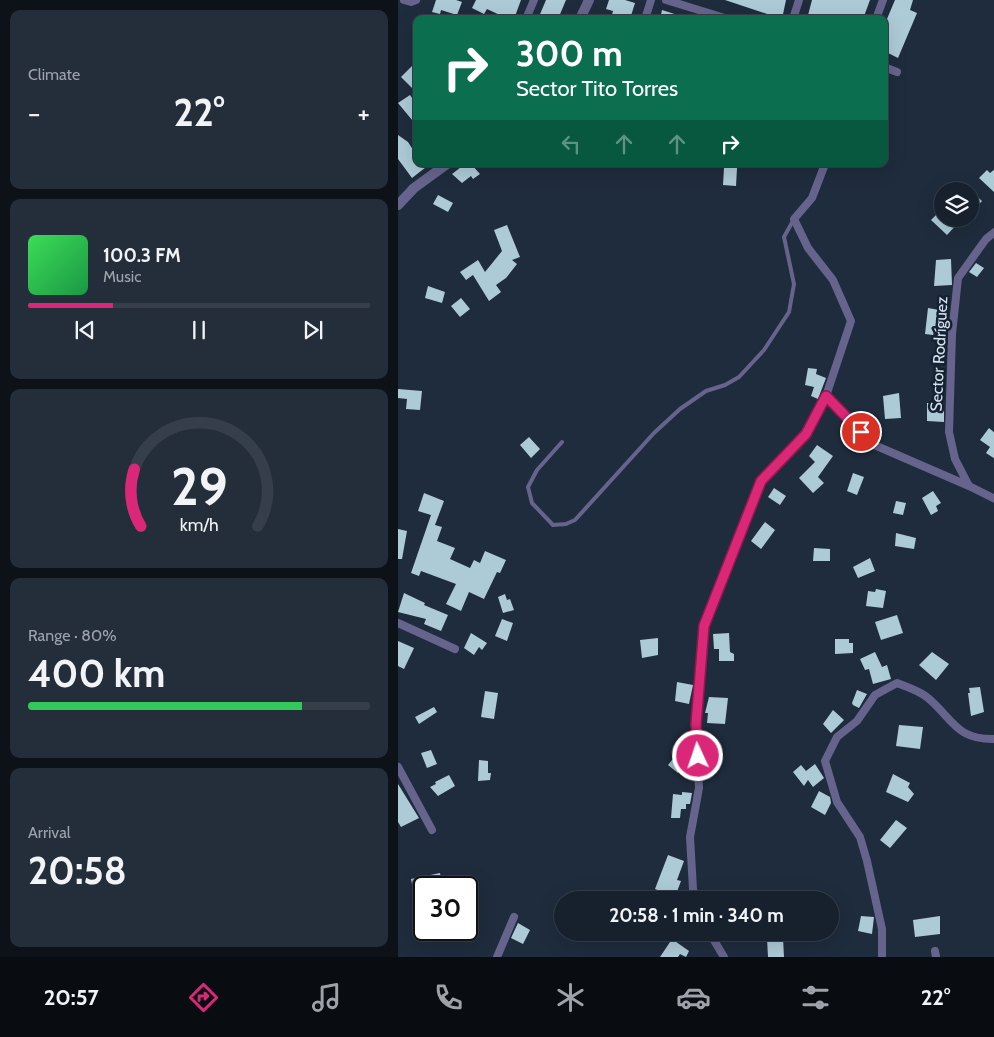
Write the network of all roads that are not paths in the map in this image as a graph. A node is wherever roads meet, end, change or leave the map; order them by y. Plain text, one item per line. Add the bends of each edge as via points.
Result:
1 (404, 0) edge
2 (416, 0) edge
3 (534, 0) edge
4 (589, 0) edge
5 (650, 0) edge
6 (666, 0) edge
7 (799, 0) edge
8 (883, 0) edge
9 (528, 15) edge
10 (582, 15) edge
11 (646, 15) edge
12 (715, 15) edge
13 (795, 15) edge
14 (877, 15) edge
15 (888, 68) edge
16 (898, 72) dead end
17 (443, 167) edge
18 (824, 167) edge
19 (398, 206) edge
20 (794, 219) junction
21 (994, 232) edge
22 (826, 396) junction
23 (562, 442) dead end
24 (969, 486) junction
25 (994, 499) edge
26 (398, 623) edge
27 (455, 649) dead end
28 (994, 739) edge
29 (398, 767) edge
30 (432, 830) dead end
31 (694, 891) edge
32 (514, 917) dead end
33 (714, 941) edge
34 (497, 957) edge
35 (724, 957) edge
36 (882, 957) edge

1 - 2 street
3 - 9 street
4 - 10 street
5 - 11 street
6 - 12 street
7 - 13 street
8 - 14 street
15 - 16 street
17 - 19 street via 414,188
18 - 20 street via 812,198
20 - 22 street via 808,248 833,280 851,321
20 - 23 lane via 784,237 794,284 789,312 764,350 739,377 706,391 680,409 575,520 553,524 532,503 528,487 537,470
21 - 24 street, Sector Rodríguez via 958,278 952,334 949,432 955,458
22 - 24 street via 872,444
22 - 31 street via 806,434 761,481 704,626 696,724 699,788 690,837
24 - 25 street
26 - 27 street
28 - 36 street via 979,739 955,727 927,697 897,683 875,695 857,721 837,737 825,761 837,802 860,837 867,861 882,929
29 - 30 street
32 - 34 street
33 - 35 street

